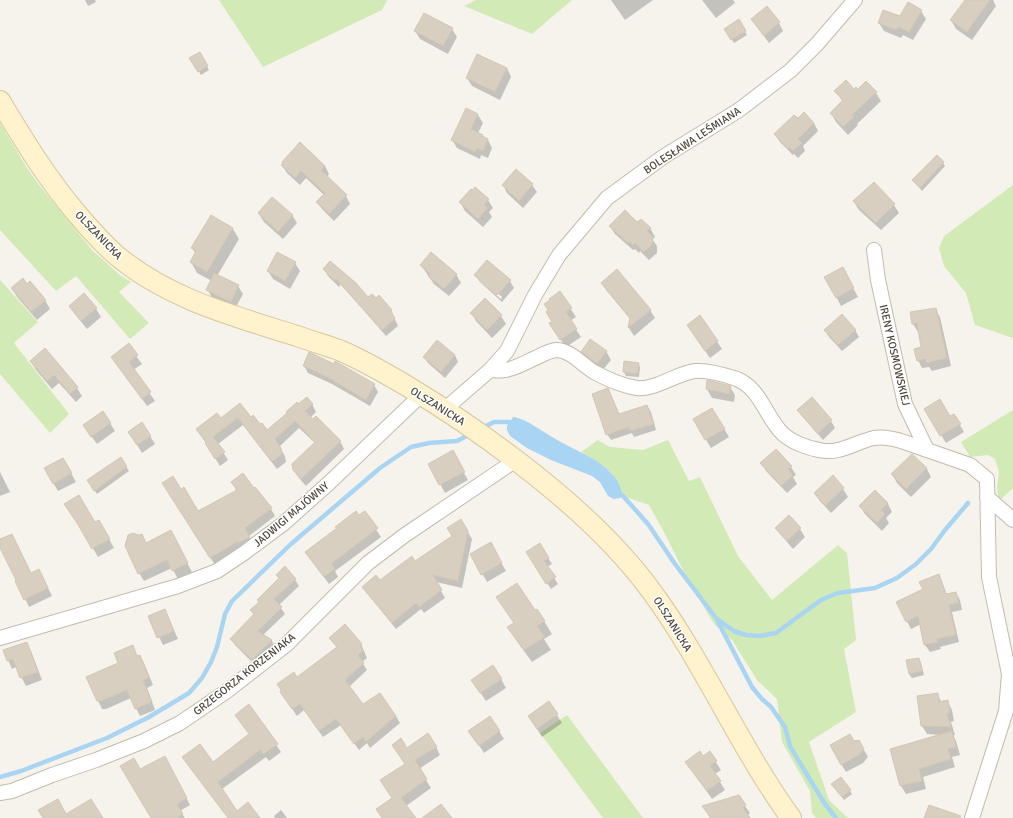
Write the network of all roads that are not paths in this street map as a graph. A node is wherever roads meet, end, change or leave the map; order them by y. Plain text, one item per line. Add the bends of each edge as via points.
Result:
1 (855, 0) edge
2 (0, 101) edge
3 (874, 250) dead end
4 (490, 370) junction
5 (421, 395) junction
6 (444, 409) junction
7 (927, 450) junction
8 (516, 460) junction
9 (987, 497) junction
10 (1013, 520) edge
11 (0, 638) edge
12 (0, 793) edge
13 (791, 818) edge
14 (972, 818) edge

1 - 4 street, BOLESŁAWA LEŚMIANA via 790,71 739,110 663,157 607,198 559,256 506,351
2 - 5 street, OLSZANICKA via 43,170 66,201 115,255 142,275 164,288 217,311 338,350 365,362
3 - 7 street, IRENY KOSMOWSKIEJ via 905,404
4 - 6 street, BOLESŁAWA LEŚMIANA
4 - 7 street via 506,370 533,360 543,353 557,350 570,355 593,372 637,388 650,387 695,372 712,372 738,380 752,390 783,434 800,444 830,452 875,438 883,438
5 - 6 street, OLSZANICKA
5 - 11 street, JADWIGI MAJÓWNY via 283,524 217,571 178,586
6 - 8 street, OLSZANICKA
7 - 9 street via 970,465 987,479
8 - 12 street, GRZEGORZA KORZENIAKA via 368,563 286,644 227,691 180,723 106,756 12,791
8 - 13 street, OLSZANICKA via 555,490 604,536 652,592
9 - 10 street
9 - 14 street via 989,578 1009,674 1006,711

